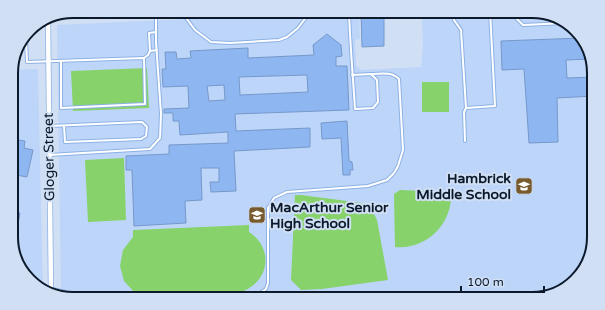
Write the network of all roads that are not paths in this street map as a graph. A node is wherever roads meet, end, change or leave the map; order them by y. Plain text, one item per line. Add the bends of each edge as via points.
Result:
1 (156, 18) edge
2 (186, 18) edge
3 (306, 18) edge
4 (350, 18) edge
5 (453, 18) edge
6 (490, 18) edge
7 (516, 18) edge
8 (48, 24) edge
9 (555, 24) edge
10 (156, 32) junction
11 (26, 44) edge
12 (157, 50) junction
13 (150, 51) junction
14 (144, 58) junction
15 (61, 61) junction
16 (48, 62) junction
17 (352, 74) junction
18 (370, 74) junction
19 (466, 108) junction
20 (49, 126) junction
21 (64, 126) junction
22 (465, 141) dead end
23 (50, 155) junction
24 (51, 287) edge
25 (262, 292) edge

1 - 10 lane
2 - 3 lane via 195,30 211,42 230,43 279,40 298,28
4 - 17 lane
5 - 19 lane via 461,30
6 - 19 lane via 495,106
7 - 9 lane via 523,25
8 - 16 street, Gloger Street
10 - 12 lane
10 - 13 lane via 149,33
11 - 16 lane via 27,62
12 - 13 lane
12 - 23 lane via 160,138 150,149
13 - 14 lane
14 - 15 lane
14 - 15 lane via 145,104 61,108
15 - 16 lane
16 - 20 street, Gloger Street
17 - 18 lane
17 - 18 lane via 355,109 373,108 378,102 377,80
18 - 25 lane via 389,73 399,79 403,150 396,169 387,180 368,186 287,192 274,198 268,208 268,283
19 - 22 lane
20 - 21 lane
20 - 23 street, Gloger Street
21 - 21 lane via 142,122 147,127 146,136 141,139 65,142
23 - 24 street, Gloger Street

